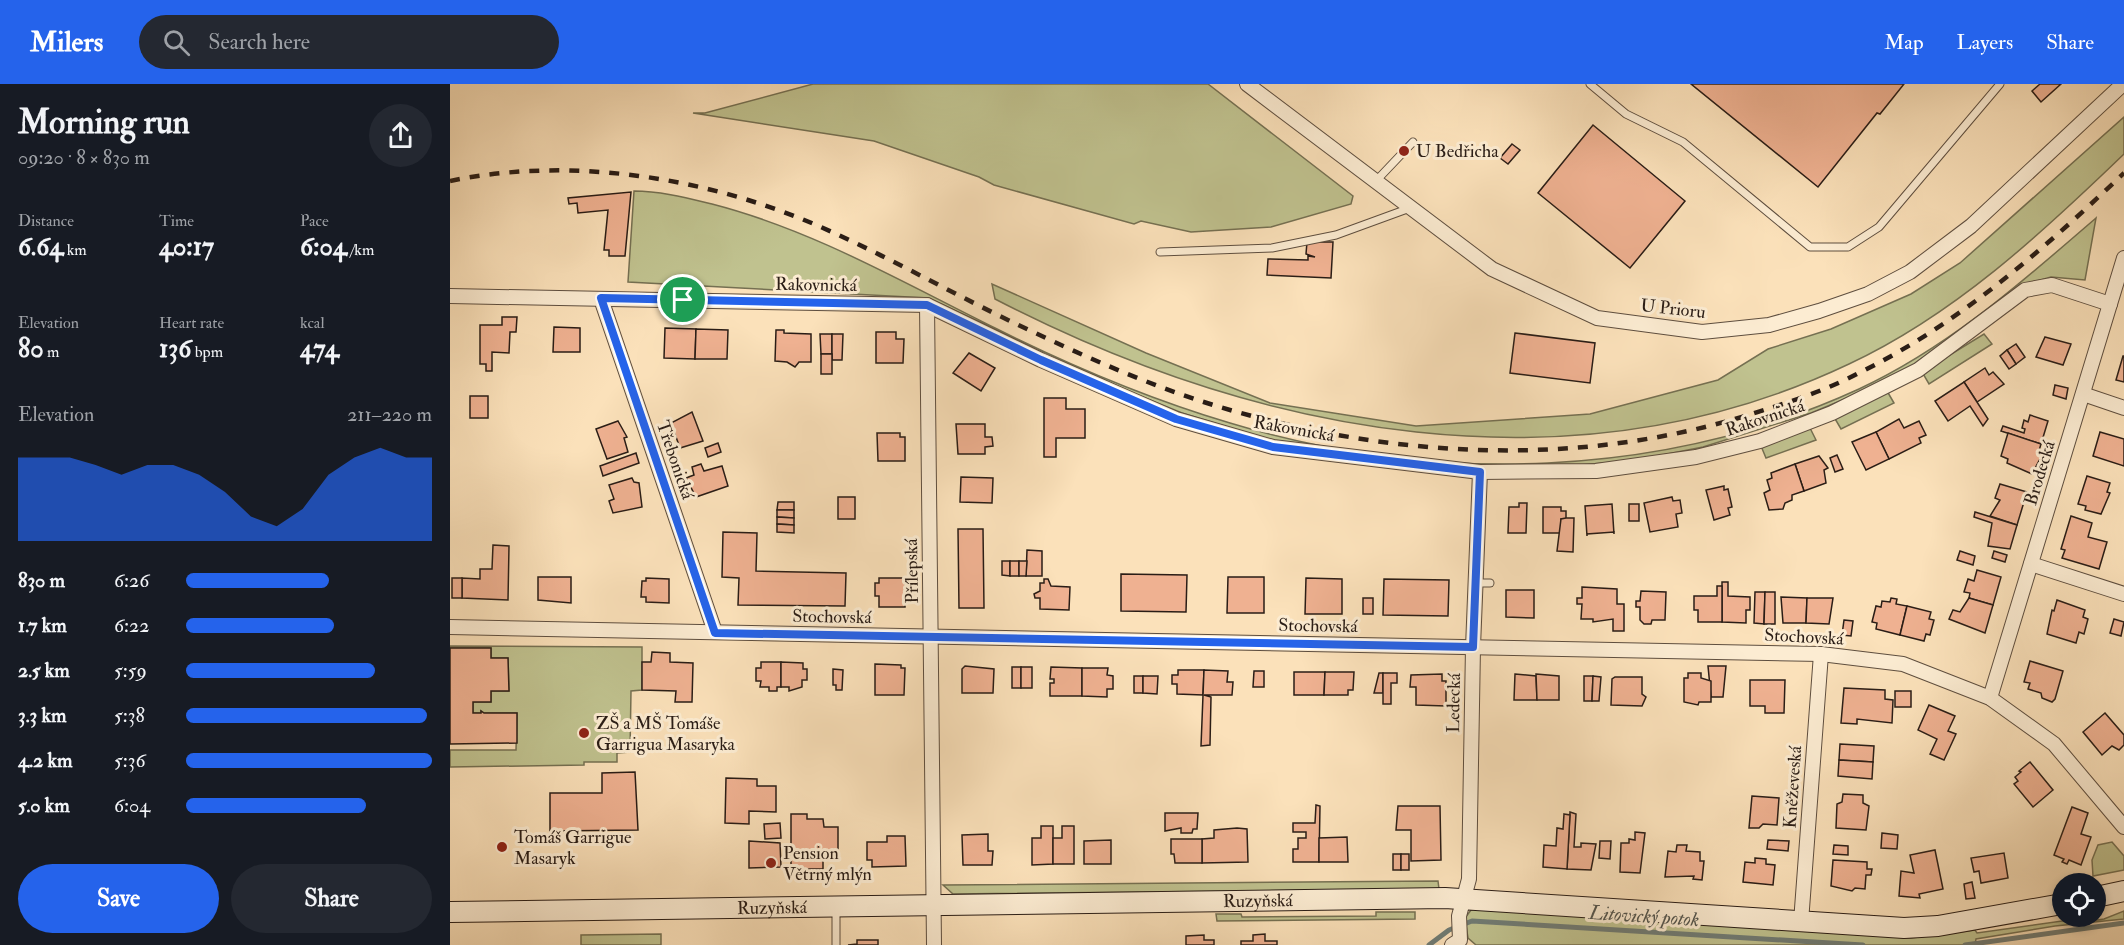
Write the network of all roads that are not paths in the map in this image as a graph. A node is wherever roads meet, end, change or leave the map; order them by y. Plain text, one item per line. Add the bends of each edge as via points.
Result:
1 (1247, 84) edge
2 (1590, 84) edge
3 (2000, 84) edge
4 (2123, 84) edge
5 (1413, 142) dead end
6 (1375, 182) junction
7 (1410, 208) junction
8 (1160, 252) dead end
9 (2124, 258) edge
10 (450, 296) edge
11 (601, 298) junction
12 (2110, 304) junction
13 (927, 305) junction
14 (2083, 394) junction
15 (2124, 408) edge
16 (1480, 472) junction
17 (2031, 564) junction
18 (1476, 583) junction
19 (1490, 583) dead end
20 (2124, 594) edge
21 (450, 627) edge
22 (715, 633) junction
23 (931, 637) junction
24 (1473, 647) junction
25 (1821, 654) junction
26 (1990, 698) junction
27 (2124, 827) edge
28 (2124, 891) edge
29 (2106, 895) edge
30 (934, 906) junction
31 (2052, 906) edge
32 (836, 907) junction
33 (1462, 907) junction
34 (450, 912) edge
35 (1801, 922) junction
36 (1456, 939) edge
37 (836, 945) edge
38 (934, 945) edge

1 - 6 street, U Prioru
2 - 3 lane via 1626,114 1683,142 1810,247 1848,247 1879,227
4 - 7 street, U Prioru via 1971,226 1910,272 1868,294 1769,325 1702,332 1597,318 1492,269
5 - 6 lane
6 - 7 street, U Prioru
7 - 8 lane via 1336,236 1272,248
9 - 12 street, Brodecká
10 - 11 street, Rakovnická
11 - 13 street, Rakovnická
11 - 22 street, Třebonická
12 - 14 street, Brodecká
12 - 16 street, Rakovnická via 2052,285 2025,290 1918,370 1832,413 1760,441 1696,457 1596,471
13 - 16 street, Rakovnická via 1176,419 1273,447
13 - 23 street, Přílepská
14 - 15 street
14 - 17 street, Brodecká
16 - 18 street, Ledecká
17 - 20 street
17 - 26 street, Brodecká
18 - 19 lane
18 - 24 street, Ledecká
21 - 22 street, Stochovská
22 - 23 street, Stochovská
23 - 24 street, Stochovská
23 - 30 street, Přílepská
24 - 25 street, Stochovská
24 - 33 street, Ledecká via 1469,879
25 - 26 street, Stochovská via 1903,664
25 - 35 street, Kněževeská
26 - 27 street, Stochovská via 2055,744
28 - 29 street
30 - 32 street, Ruzyňská
30 - 33 street, Ruzyňská
30 - 38 street, Přílepská
31 - 35 street, Ruzyňská via 1938,926
32 - 34 street, Ruzyňská
32 - 37 lane
33 - 35 street, Ruzyňská
33 - 36 street, Ledecká

